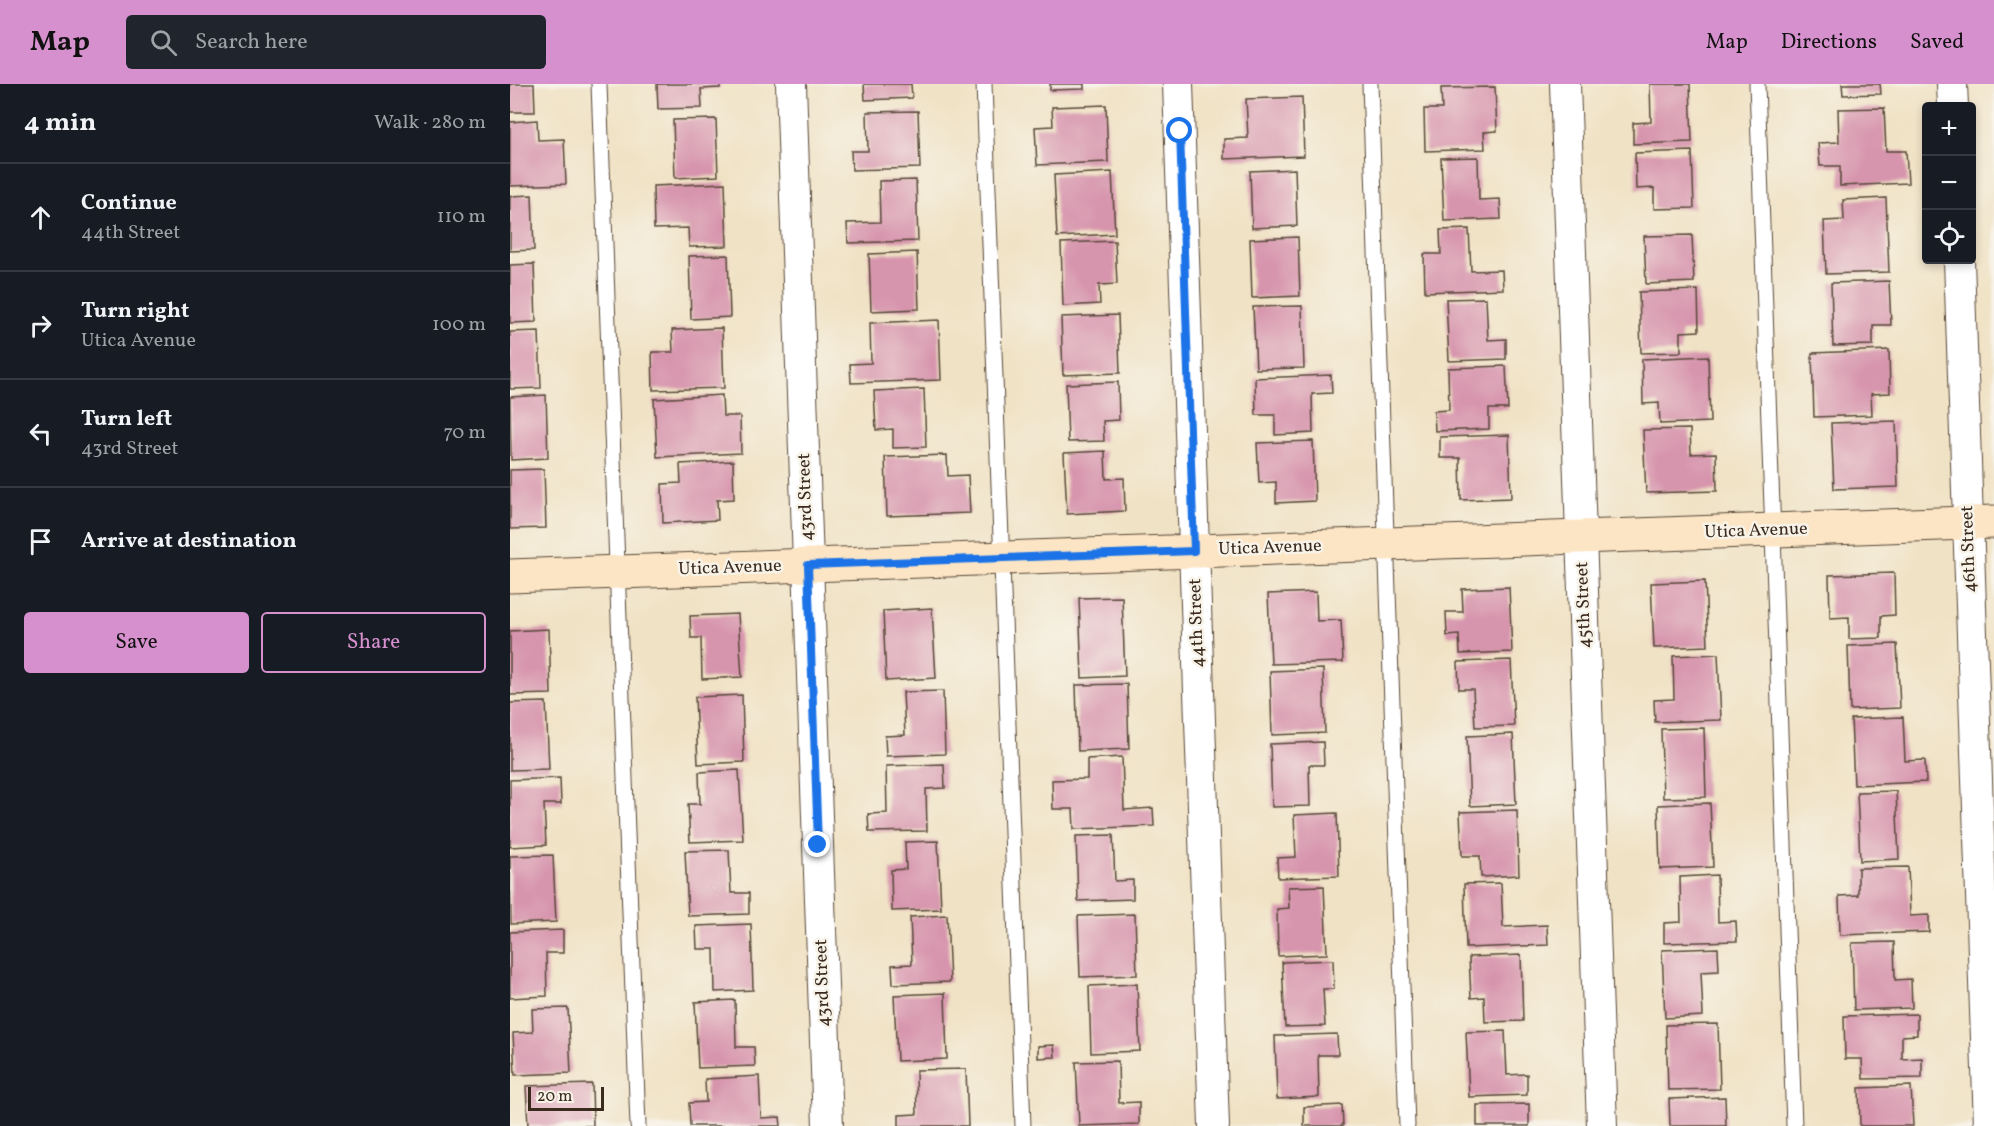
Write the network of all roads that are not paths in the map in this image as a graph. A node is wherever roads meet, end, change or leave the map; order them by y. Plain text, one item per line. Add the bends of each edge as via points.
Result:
1 (599, 84) edge
2 (791, 84) edge
3 (984, 84) edge
4 (1178, 84) edge
5 (1370, 84) edge
6 (1565, 84) edge
7 (1757, 84) edge
8 (1952, 84) edge
9 (1953, 102) edge
10 (1959, 264) edge
11 (1981, 523) edge
12 (1773, 530) junction
13 (1581, 537) junction
14 (1386, 544) junction
15 (1194, 551) junction
16 (1001, 558) junction
17 (808, 565) junction
18 (617, 572) junction
19 (510, 576) edge
20 (1991, 1115) edge
21 (638, 1126) edge
22 (828, 1126) edge
23 (1023, 1126) edge
24 (1214, 1126) edge
25 (1407, 1126) edge
26 (1602, 1126) edge
27 (1794, 1126) edge

1 - 18 lane
2 - 17 street, 43rd Street
3 - 16 lane
4 - 15 street, 44th Street
5 - 14 lane
6 - 13 street, 45th Street
7 - 12 lane
8 - 9 street
10 - 11 street, 46th Street
11 - 12 street, Utica Avenue
11 - 20 street, 46th Street
12 - 13 street, Utica Avenue
12 - 27 lane
13 - 14 street, Utica Avenue
13 - 26 street, 45th Street
14 - 15 street, Utica Avenue
14 - 25 lane
15 - 16 street, Utica Avenue
15 - 24 street, 44th Street
16 - 17 street, Utica Avenue
16 - 23 lane
17 - 18 street, Utica Avenue
17 - 22 street, 43rd Street
18 - 19 street, Utica Avenue
18 - 21 lane

